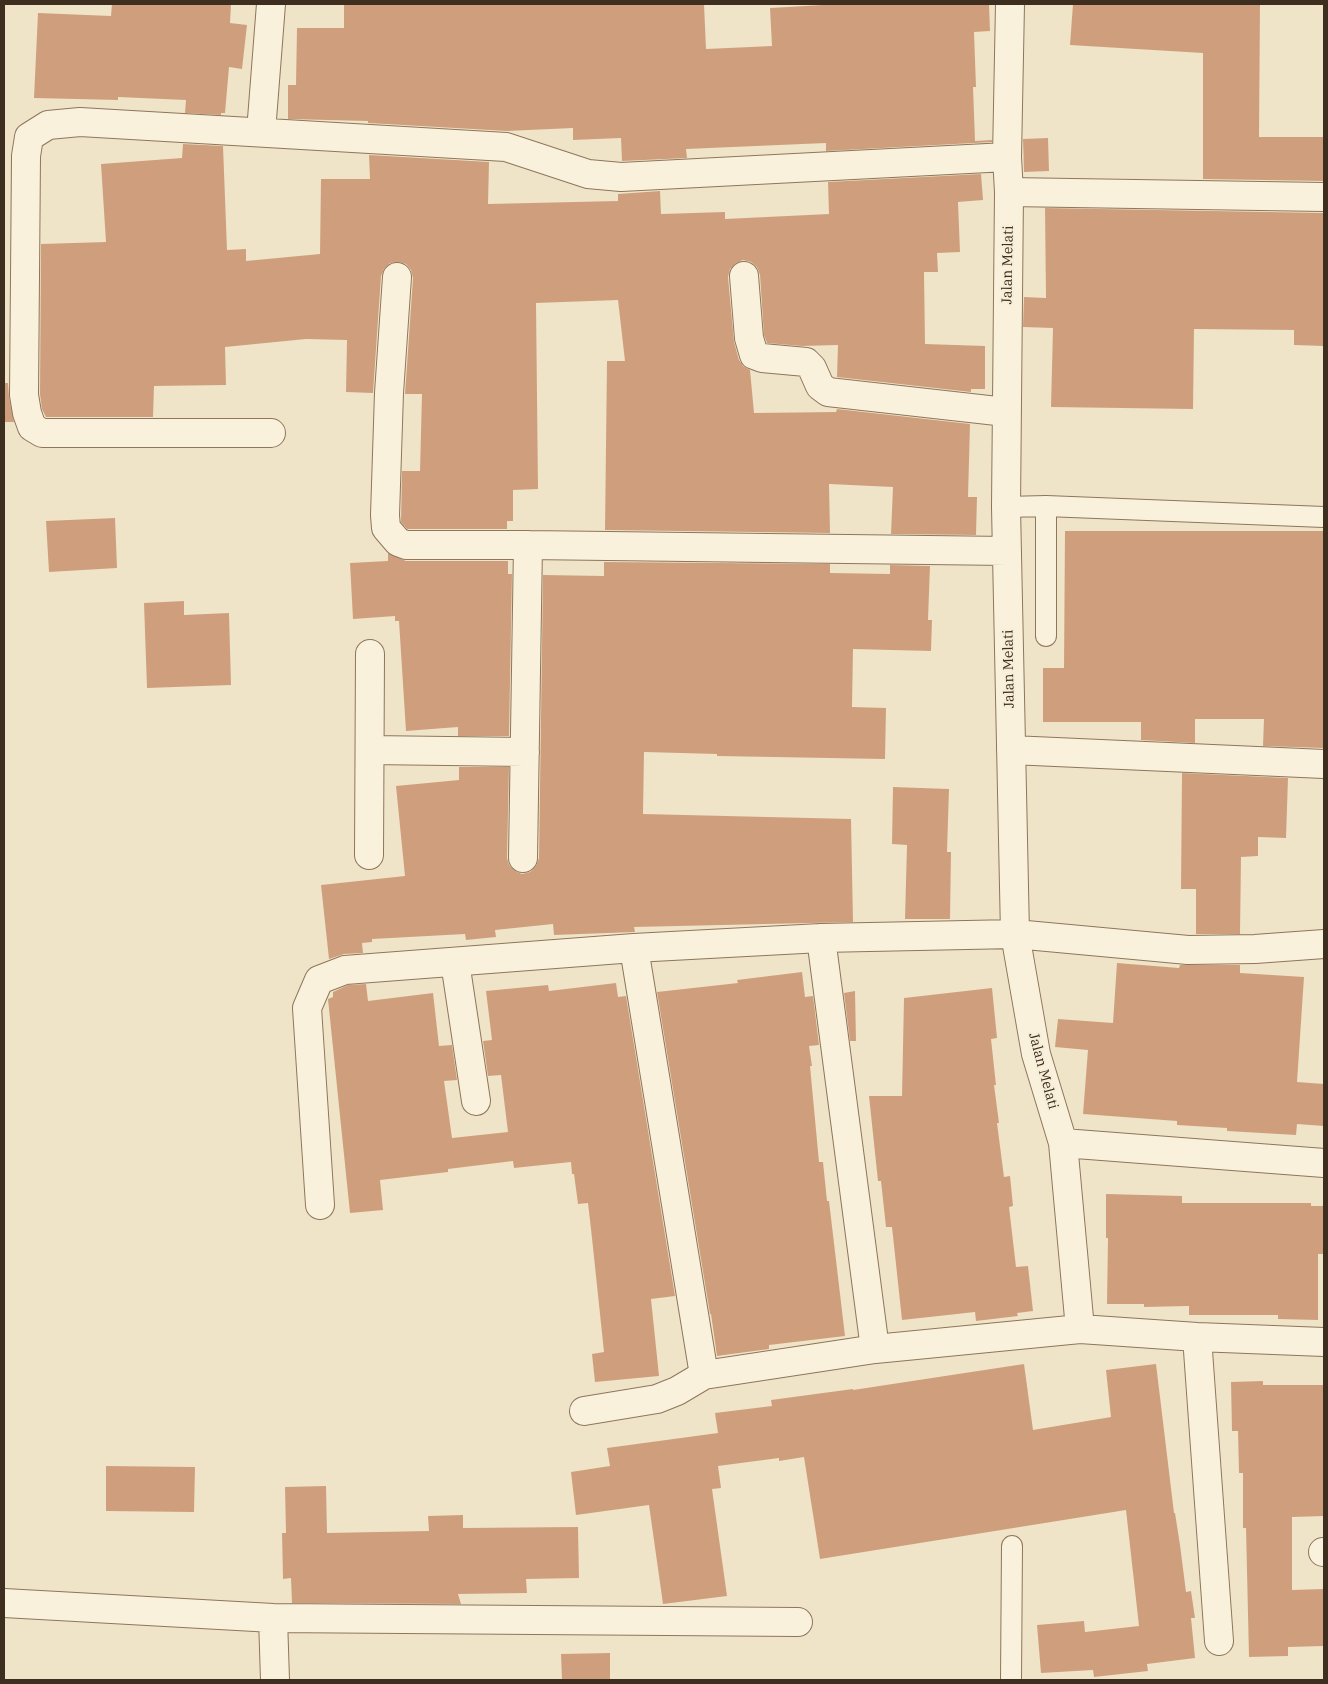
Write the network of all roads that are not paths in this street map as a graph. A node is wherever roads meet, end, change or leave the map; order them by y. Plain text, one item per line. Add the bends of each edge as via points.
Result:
1 (271, 4) edge
2 (1010, 4) edge
3 (261, 132) junction
4 (1007, 157) junction
5 (1009, 192) junction
6 (1324, 197) edge
7 (744, 276) dead end
8 (397, 277) dead end
9 (1006, 412) junction
10 (271, 433) dead end
11 (1046, 506) junction
12 (1006, 507) junction
13 (1324, 517) edge
14 (528, 545) junction
15 (1007, 551) junction
16 (1046, 636) dead end
17 (370, 654) dead end
18 (370, 750) junction
19 (1011, 750) junction
20 (525, 752) junction
21 (1324, 764) edge
22 (369, 854) dead end
23 (523, 858) dead end
24 (1015, 934) junction
25 (821, 938) junction
26 (1324, 944) edge
27 (634, 948) junction
28 (455, 962) junction
29 (476, 1101) dead end
30 (1063, 1143) junction
31 (1324, 1163) edge
32 (320, 1205) dead end
33 (1080, 1329) junction
34 (1196, 1337) junction
35 (1324, 1342) edge
36 (875, 1349) junction
37 (704, 1375) junction
38 (584, 1411) dead end
39 (1012, 1546) dead end
40 (4, 1603) edge
41 (273, 1618) junction
42 (798, 1622) dead end
43 (1219, 1642) dead end
44 (275, 1680) edge
45 (1011, 1680) edge

1 - 3 street
2 - 4 street, Jalan Melati
3 - 4 street via 506,147 588,174 621,177
3 - 10 street via 80,122 48,124 29,137 26,156 24,395 29,421 42,433
4 - 5 street, Jalan Melati
5 - 6 street
5 - 9 street, Jalan Melati
7 - 9 street via 749,338 754,355 806,362 820,386 828,392
8 - 14 street via 389,393 386,528 398,542 406,545
9 - 12 street, Jalan Melati
11 - 12 lane
11 - 13 lane
11 - 16 lane
12 - 15 street, Jalan Melati
14 - 15 street
14 - 20 street
15 - 19 street, Jalan Melati
17 - 18 street
18 - 20 street
18 - 22 street
19 - 21 street
19 - 24 street, Jalan Melati
20 - 23 street
24 - 25 street
24 - 26 street via 1188,950
24 - 30 street, Jalan Melati via 1036,1054
25 - 27 street
25 - 36 street
27 - 28 street
27 - 37 street
28 - 29 street
28 - 32 street via 345,970 320,980 307,1008
30 - 31 street
30 - 33 street, Jalan Melati
33 - 34 street
33 - 36 street
34 - 35 street
34 - 43 street
36 - 37 street
37 - 38 street via 657,1399
39 - 45 lane
40 - 41 street
41 - 42 street
41 - 44 street

